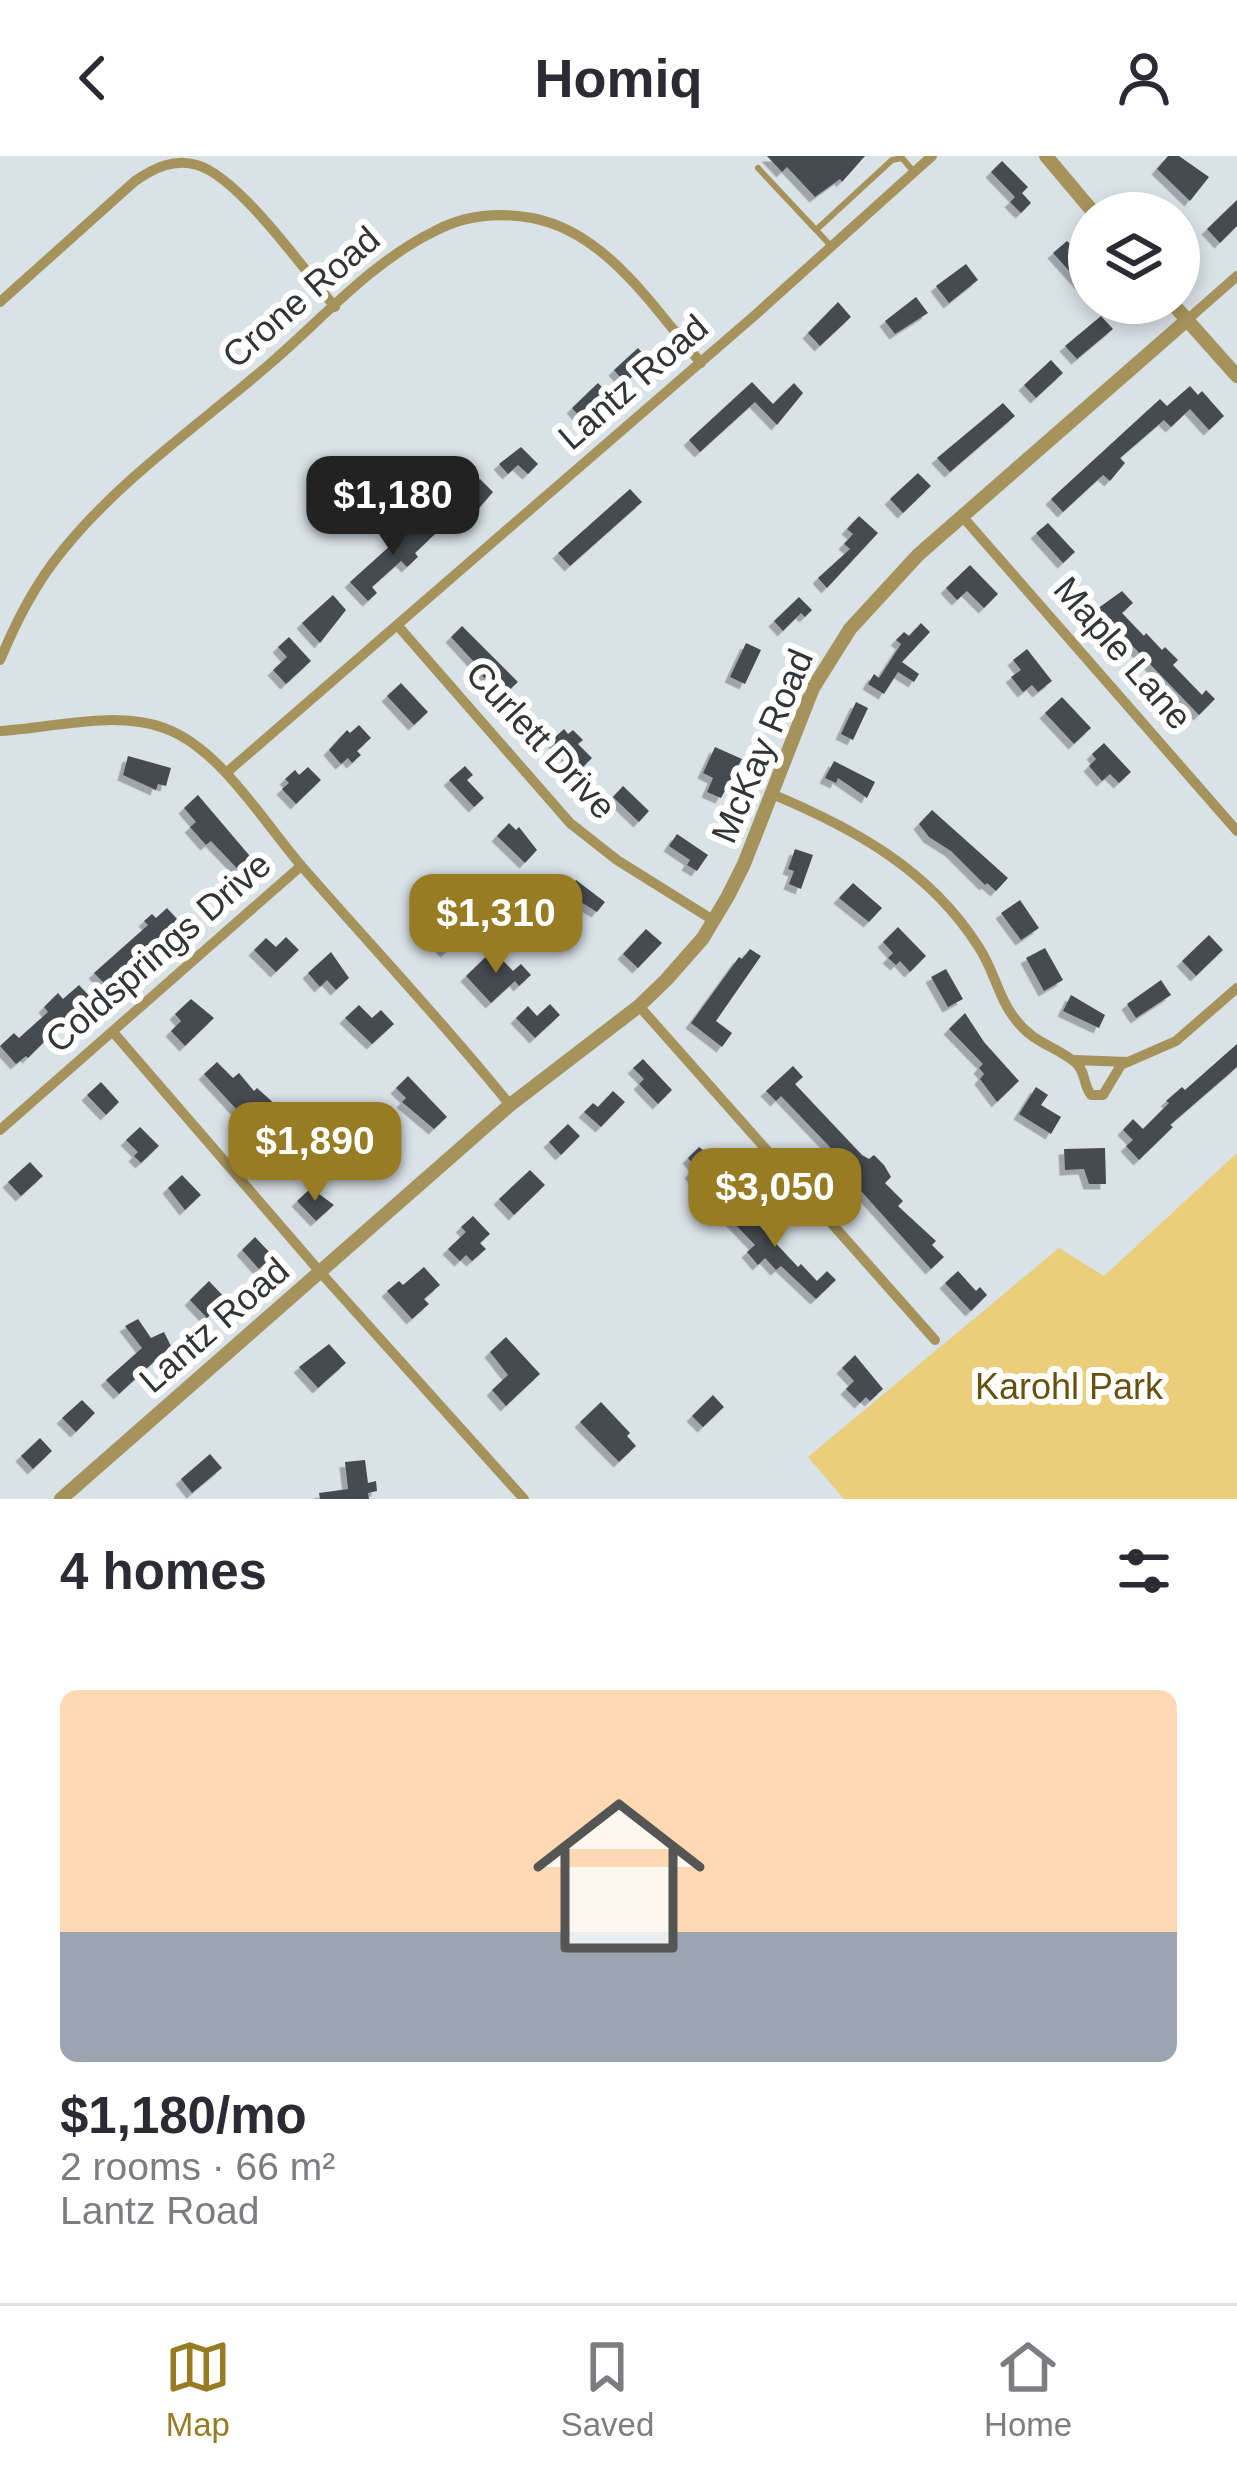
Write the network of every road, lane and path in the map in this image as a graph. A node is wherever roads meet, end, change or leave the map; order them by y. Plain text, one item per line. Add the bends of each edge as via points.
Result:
1 (932, 156) edge
2 (1046, 156) edge
3 (758, 168) dead end
4 (914, 172) junction
5 (1076, 192) edge
6 (816, 230) junction
7 (832, 247) junction
8 (1237, 276) edge
9 (0, 302) edge
10 (335, 307) junction
11 (1200, 309) edge
12 (1182, 324) edge
13 (1191, 324) edge
14 (701, 363) junction
15 (1237, 376) edge
16 (962, 516) junction
17 (398, 626) junction
18 (0, 660) edge
19 (0, 731) edge
20 (226, 773) junction
21 (772, 794) junction
22 (1237, 831) edge
23 (301, 866) junction
24 (713, 920) junction
25 (1237, 988) edge
26 (640, 1006) junction
27 (112, 1032) junction
28 (1071, 1060) junction
29 (1129, 1061) junction
30 (510, 1105) junction
31 (0, 1130) edge
32 (321, 1273) junction
33 (935, 1340) dead end
34 (61, 1499) edge
35 (524, 1499) edge

1 - 4 street, Lantz Road
2 - 5 street
3 - 6 lane
4 - 6 lane via 897,156
4 - 7 street, Lantz Road
6 - 7 lane
7 - 14 street, Lantz Road
8 - 11 street
9 - 10 street via 135,182 180,162 212,171 240,195
10 - 14 street, Crone Road via 388,260 448,224 529,218 573,233 609,259
10 - 18 street, Crone Road via 81,529 23,606
12 - 16 street, McKay Road
13 - 15 street
14 - 17 street, Lantz Road
16 - 21 street, McKay Road via 850,629 813,688
16 - 22 street, Maple Lane
17 - 20 street, Lantz Road
17 - 24 street, Curlett Drive via 570,824
19 - 20 street via 135,721 189,739
20 - 23 street
21 - 24 street, McKay Road
21 - 28 street via 863,835 914,873 972,936 1021,1028
23 - 27 street, Coldsprings Drive
23 - 30 street
24 - 26 street, McKay Road
25 - 29 street via 1176,1041
26 - 30 street, McKay Road
26 - 33 street
27 - 31 street, Coldsprings Drive
27 - 32 street
28 - 29 street
28 - 29 street via 1096,1096
30 - 32 street, Lantz Road
32 - 34 street, Lantz Road
32 - 35 street

